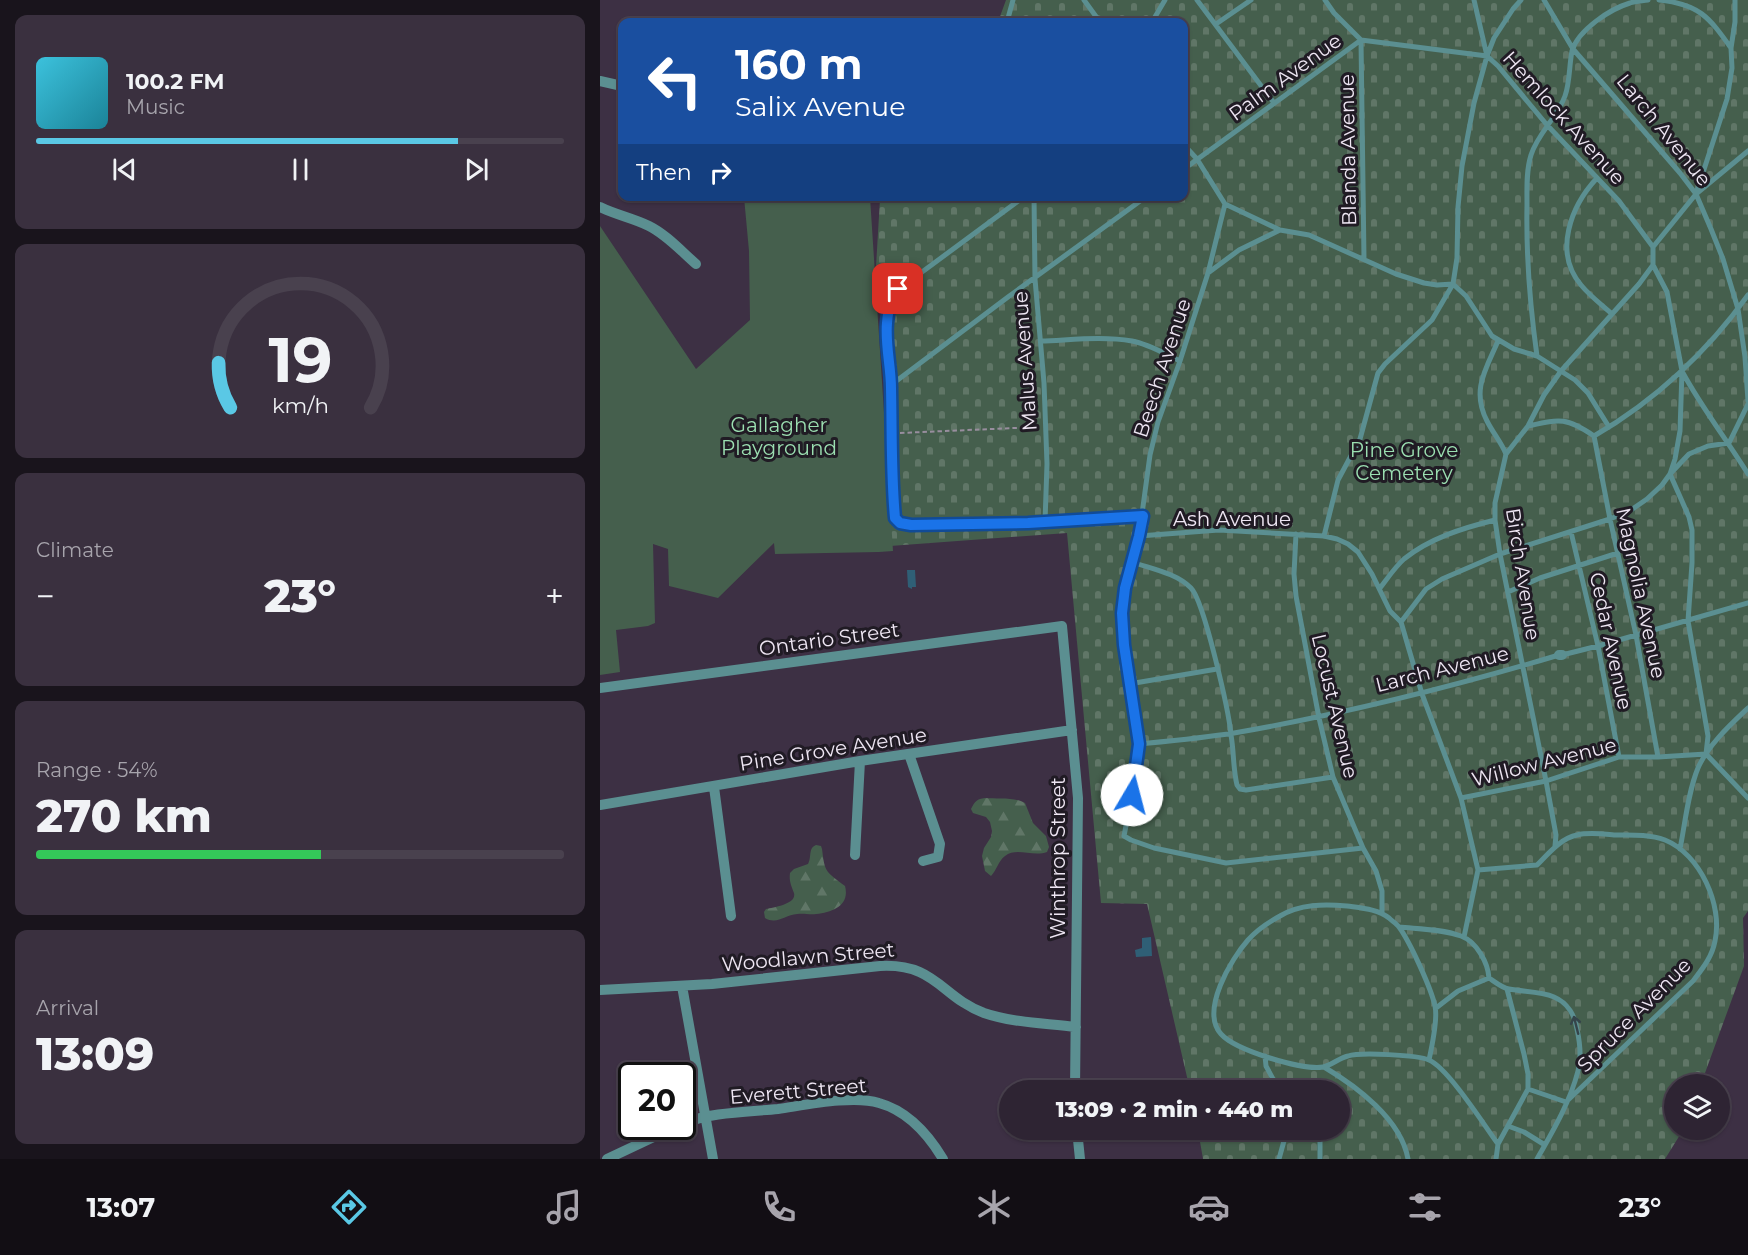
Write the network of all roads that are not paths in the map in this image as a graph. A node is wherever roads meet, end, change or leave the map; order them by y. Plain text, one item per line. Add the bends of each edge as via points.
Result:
1 (1084, 0) edge
2 (1165, 0) edge
3 (1197, 0) edge
4 (1251, 0) edge
5 (1325, 0) edge
6 (1474, 0) edge
7 (1521, 0) edge
8 (1544, 0) edge
9 (1648, 0) edge
10 (1659, 0) edge
11 (1735, 0) edge
12 (1010, 2) edge
13 (1008, 18) edge
14 (1097, 18) edge
15 (1154, 18) edge
16 (1216, 24) junction
17 (1361, 40) junction
18 (1731, 48) junction
19 (1573, 49) junction
20 (1487, 56) junction
21 (600, 81) edge
22 (618, 85) edge
23 (1274, 103) junction
24 (1546, 125) junction
25 (1188, 149) edge
26 (1748, 151) edge
27 (1197, 159) junction
28 (1188, 167) edge
29 (1597, 178) junction
30 (1696, 194) junction
31 (1018, 201) edge
32 (1034, 201) edge
33 (1140, 201) edge
34 (1225, 204) junction
35 (600, 207) edge
36 (1280, 230) junction
37 (1653, 247) junction
38 (1364, 259) junction
39 (696, 264) dead end
40 (1653, 265) junction
41 (1208, 273) junction
42 (1035, 279) junction
43 (1453, 284) junction
44 (1748, 295) edge
45 (1738, 309) junction
46 (1612, 314) junction
47 (1041, 341) junction
48 (1498, 341) junction
49 (1537, 356) junction
50 (1180, 361) junction
51 (1561, 371) junction
52 (1682, 371) junction
53 (891, 385) junction
54 (1748, 403) edge
55 (1748, 419) edge
56 (1740, 420) junction
57 (1528, 426) junction
58 (1609, 427) junction
59 (1594, 436) junction
60 (1728, 443) junction
61 (1506, 454) junction
62 (1670, 474) junction
63 (1748, 474) edge
64 (1143, 516) junction
65 (1610, 519) junction
66 (1495, 520) junction
67 (1045, 522) junction
68 (1571, 532) junction
69 (1296, 534) junction
70 (1139, 536) junction
71 (1324, 536) junction
72 (1618, 553) junction
73 (1500, 554) junction
74 (1132, 562) junction
75 (1579, 567) junction
76 (1380, 588) junction
77 (1508, 592) junction
78 (1748, 603) edge
79 (1688, 621) junction
80 (1401, 622) junction
81 (1062, 626) joint
82 (1636, 635) junction
83 (1598, 646) junction
84 (1524, 666) junction
85 (1217, 669) junction
86 (1129, 684) junction
87 (600, 688) edge
88 (1422, 694) junction
89 (1748, 708) edge
90 (1319, 718) junction
91 (1072, 730) junction
92 (1231, 734) junction
93 (1139, 744) junction
94 (909, 754) junction
95 (1706, 754) junction
96 (1619, 756) junction
97 (1658, 757) junction
98 (860, 761) junction
99 (1333, 777) junction
100 (1546, 781) junction
101 (714, 787) junction
102 (1461, 798) junction
103 (1748, 798) edge
104 (600, 805) edge
105 (1556, 846) junction
106 (1363, 849) junction
107 (1680, 849) junction
108 (855, 855) dead end
109 (923, 861) dead end
110 (1478, 870) junction
111 (1382, 912) junction
112 (731, 916) dead end
113 (1399, 927) junction
114 (1464, 937) junction
115 (1489, 978) junction
116 (682, 986) junction
117 (1507, 989) junction
118 (600, 990) edge
119 (1436, 1008) junction
120 (1076, 1027) junction
121 (1265, 1056) junction
122 (1429, 1060) junction
123 (1324, 1067) junction
124 (1272, 1078) joint
125 (1075, 1080) edge
126 (1275, 1080) edge
127 (1528, 1089) junction
128 (1566, 1102) junction
129 (705, 1117) junction
130 (696, 1120) edge
131 (1508, 1126) junction
132 (652, 1140) edge
133 (1078, 1140) edge
134 (1284, 1140) edge
135 (1320, 1140) edge
136 (1498, 1144) junction
137 (1545, 1145) junction
138 (624, 1156) edge
139 (608, 1159) edge
140 (713, 1159) edge
141 (943, 1159) edge
142 (1080, 1159) edge
143 (1279, 1159) edge
144 (1320, 1159) edge
145 (1408, 1159) edge
146 (1496, 1159) edge
147 (1537, 1159) edge

1 - 14 lane
2 - 15 lane
3 - 16 lane
4 - 16 lane
5 - 17 lane
6 - 20 lane, Hemlock Avenue
7 - 20 lane via 1494,38
8 - 19 lane, Larch Avenue
9 - 19 lane via 1615,9 1579,37
10 - 18 lane via 1683,4 1702,14
11 - 18 lane
12 - 13 lane
16 - 23 lane
17 - 20 lane, Palm Avenue
17 - 23 lane, Palm Avenue
17 - 38 lane, Blanda Avenue
18 - 30 lane via 1727,99
19 - 24 lane via 1566,94 1558,113
19 - 30 lane, Larch Avenue
20 - 24 lane, Hemlock Avenue
20 - 43 lane via 1462,166
21 - 22 street
23 - 27 lane, Palm Avenue
24 - 29 lane, Hemlock Avenue
24 - 49 lane via 1530,158 1527,183 1529,297
25 - 27 lane
26 - 30 lane
27 - 28 lane, Palm Avenue
27 - 34 lane
29 - 37 lane, Hemlock Avenue
29 - 46 lane via 1586,189 1570,220 1568,256 1580,284
30 - 37 lane
30 - 45 lane, Larch Avenue via 1723,259
31 - 53 lane via 893,296 886,326
32 - 42 lane, Malus Avenue
33 - 42 lane
34 - 36 lane
34 - 41 lane, Beech Avenue
35 - 39 street via 655,229
36 - 38 lane via 1309,235
36 - 41 lane via 1239,250
37 - 40 lane
38 - 43 lane via 1424,283
40 - 46 lane, Birch Avenue
40 - 52 lane via 1667,292
41 - 50 lane, Beech Avenue
42 - 47 lane, Malus Avenue
42 - 53 lane
43 - 48 lane
43 - 71 lane via 1432,320 1378,373 1360,439 1338,480
44 - 45 lane
45 - 52 lane
45 - 54 lane, Larch Avenue
46 - 51 lane, Birch Avenue
47 - 50 lane via 1133,341
47 - 67 lane, Malus Avenue via 1047,464
48 - 49 lane
48 - 61 lane via 1484,374 1480,403
49 - 51 lane
50 - 64 lane, Beech Avenue via 1150,455
51 - 57 lane, Birch Avenue
51 - 58 lane via 1588,393
52 - 58 lane
52 - 60 lane
52 - 62 lane via 1680,431
53 - 67 lane via 894,508 900,523
54 - 56 lane, Larch Avenue
55 - 56 lane
56 - 60 lane, Larch Avenue
57 - 59 lane via 1564,420
57 - 61 lane, Birch Avenue
58 - 59 lane
59 - 65 lane, Magnolia Avenue
60 - 62 lane via 1689,454
60 - 63 lane
61 - 66 lane, Birch Avenue
62 - 65 lane via 1647,499
62 - 79 lane via 1692,530
64 - 67 lane
64 - 70 lane, Beech Avenue
65 - 68 lane
65 - 72 lane, Magnolia Avenue
66 - 73 lane, Birch Avenue
66 - 76 lane via 1426,544 1403,560
68 - 73 lane
68 - 75 lane, Cedar Avenue
69 - 70 lane, Ash Avenue via 1219,530
69 - 71 lane, Ash Avenue
69 - 90 lane, Locust Avenue via 1296,596
70 - 74 lane, Beech Avenue
71 - 76 lane, Ash Avenue via 1342,541 1358,552
72 - 75 lane
72 - 82 lane, Magnolia Avenue
73 - 77 lane, Birch Avenue
73 - 80 lane via 1426,589
74 - 85 lane via 1174,576 1191,587 1204,615
74 - 86 lane, Beech Avenue via 1122,613
75 - 77 lane
75 - 83 lane, Cedar Avenue
76 - 80 lane, Ash Avenue via 1390,611
77 - 84 lane, Birch Avenue
78 - 79 lane, Larch Avenue
79 - 82 lane, Larch Avenue
79 - 95 lane via 1702,690 1708,736
80 - 88 lane, Ash Avenue
81 - 87 street, Ontario Street
81 - 91 street, Winthrop Street
82 - 83 lane, Larch Avenue
82 - 97 lane, Magnolia Avenue
83 - 84 lane, Larch Avenue
83 - 96 lane, Cedar Avenue
84 - 88 lane, Larch Avenue
84 - 100 lane, Birch Avenue
85 - 86 lane
85 - 92 lane
86 - 93 lane, Beech Avenue
88 - 90 lane, Larch Avenue
88 - 102 lane, Ash Avenue
89 - 95 lane
90 - 92 lane, Larch Avenue
90 - 99 lane, Locust Avenue
91 - 94 street, Pine Grove Avenue
91 - 120 street, Winthrop Street via 1078,806
92 - 93 lane, Larch Avenue
92 - 99 lane via 1234,773 1240,789
93 - 106 lane, Beech Avenue via 1124,836 1131,840 1226,863
94 - 98 street, Pine Grove Avenue
94 - 109 street via 940,846 938,857
95 - 97 lane, Willow Avenue
95 - 103 lane
95 - 107 lane via 1698,769
96 - 97 lane, Willow Avenue
96 - 100 lane, Willow Avenue
98 - 101 street, Pine Grove Avenue
98 - 108 street
99 - 106 lane, Locust Avenue
100 - 102 lane, Willow Avenue
100 - 105 lane, Birch Avenue
101 - 104 street, Pine Grove Avenue
101 - 112 street
102 - 110 lane, Ash Avenue
105 - 107 lane, Spruce Avenue via 1576,835 1607,834 1650,836
105 - 110 lane, Spruce Avenue via 1537,865
106 - 111 lane, Locust Avenue via 1376,871 1382,891
107 - 128 lane, Spruce Avenue via 1699,870 1714,899 1715,940 1708,962
110 - 114 lane
111 - 113 lane
111 - 121 lane via 1331,905 1297,909 1281,915 1249,939 1224,978 1215,998 1214,1013 1220,1034
113 - 114 lane
113 - 119 lane
114 - 115 lane via 1483,956
115 - 117 lane
115 - 119 lane via 1458,991
116 - 118 street, Woodlawn Street
116 - 120 street, Woodlawn Street via 898,966 920,972 984,1013
116 - 129 street
117 - 127 lane via 1524,1054
128 -> 117 lane via 1579,1070 1581,1050 1570,1009 1554,997
119 - 122 lane
120 - 125 street, Winthrop Street
121 - 123 lane via 1294,1065
121 - 124 lane
122 - 123 lane via 1350,1055
122 - 136 lane via 1444,1070
123 - 145 lane via 1381,1111 1403,1142
124 - 126 lane
127 - 128 lane
127 - 131 lane
128 - 137 lane
129 - 130 street, Everett Street
129 - 140 street
129 - 141 street, Everett Street via 870,1100 908,1117
131 - 136 lane
131 - 137 lane
132 - 138 street
133 - 142 street
134 - 143 lane
135 - 144 lane
136 - 146 lane
137 - 147 lane
138 - 139 street

